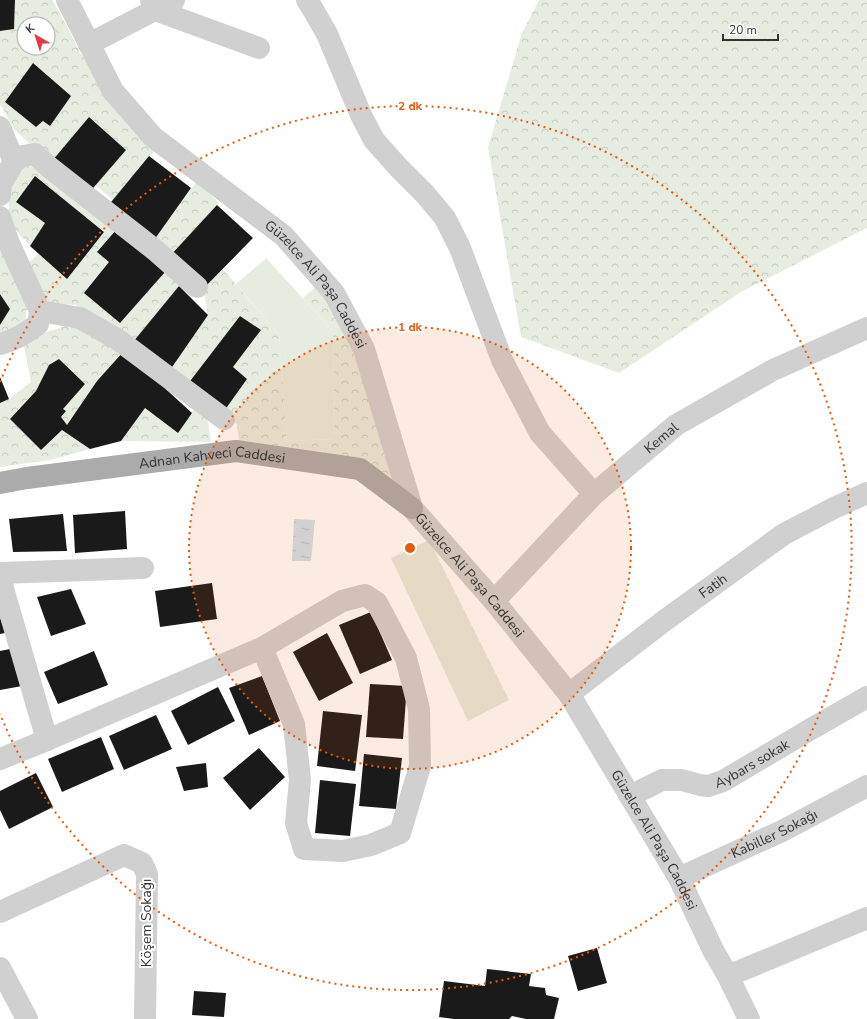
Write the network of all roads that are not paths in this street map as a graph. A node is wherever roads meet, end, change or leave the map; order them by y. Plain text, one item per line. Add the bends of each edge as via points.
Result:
1 (67, 0) edge
2 (307, 0) edge
3 (160, 3) edge
4 (89, 44) junction
5 (259, 48) dead end
6 (0, 127) edge
7 (14, 162) junction
8 (0, 195) edge
9 (0, 217) edge
10 (198, 287) dead end
11 (40, 311) junction
12 (867, 328) edge
13 (0, 344) edge
14 (224, 419) dead end
15 (0, 483) edge
16 (867, 492) edge
17 (594, 494) junction
18 (412, 508) junction
19 (144, 568) dead end
20 (0, 573) edge
21 (0, 578) edge
22 (494, 601) junction
23 (262, 648) junction
24 (569, 694) junction
25 (867, 697) edge
26 (47, 740) junction
27 (0, 759) edge
28 (867, 786) edge
29 (630, 796) junction
30 (679, 878) junction
31 (0, 912) edge
32 (867, 918) edge
33 (0, 968) edge
34 (728, 976) junction
35 (27, 1019) edge
36 (145, 1019) edge
37 (749, 1019) edge

1 - 4 street, Güzelce Ali Paşa Caddesi
2 - 17 street via 327,34 374,140 445,218 460,248 502,360 540,433
3 - 4 street
3 - 5 street
4 - 18 street, Güzelce Ali Paşa Caddesi via 113,91 153,137 284,236 334,293 364,349
6 - 7 street
7 - 8 street via 1,184
7 - 10 street via 22,156 35,154 156,250
9 - 11 street via 8,241
11 - 13 street via 38,324 28,332
11 - 14 street via 80,318 117,339
12 - 17 street, Kemal via 773,370 676,425
15 - 18 main road, Adnan Kahveci Caddesi via 236,451 360,469
16 - 24 street, Fatih via 784,534
17 - 22 street, Kemal
18 - 22 street, Güzelce Ali Paşa Caddesi
19 - 20 street
21 - 26 street
22 - 24 street, Güzelce Ali Paşa Caddesi
23 - 23 street via 294,724 300,780 296,823 304,848 343,851 371,845 400,833 420,766 419,709 406,658 377,603 365,595 342,601
23 - 26 street
24 - 29 street, Güzelce Ali Paşa Caddesi
25 - 29 street, Aybars sokak via 723,781 708,786 682,780 662,780
26 - 27 street
28 - 30 street, Kabiller Sokağı via 782,831
29 - 30 street, Güzelce Ali Paşa Caddesi
30 - 34 street, Güzelce Ali Paşa Caddesi
31 - 36 street, Köşem Sokağı via 124,856 142,863 147,874
32 - 34 street
33 - 35 street
34 - 37 street, Güzelce Ali Paşa Caddesi

